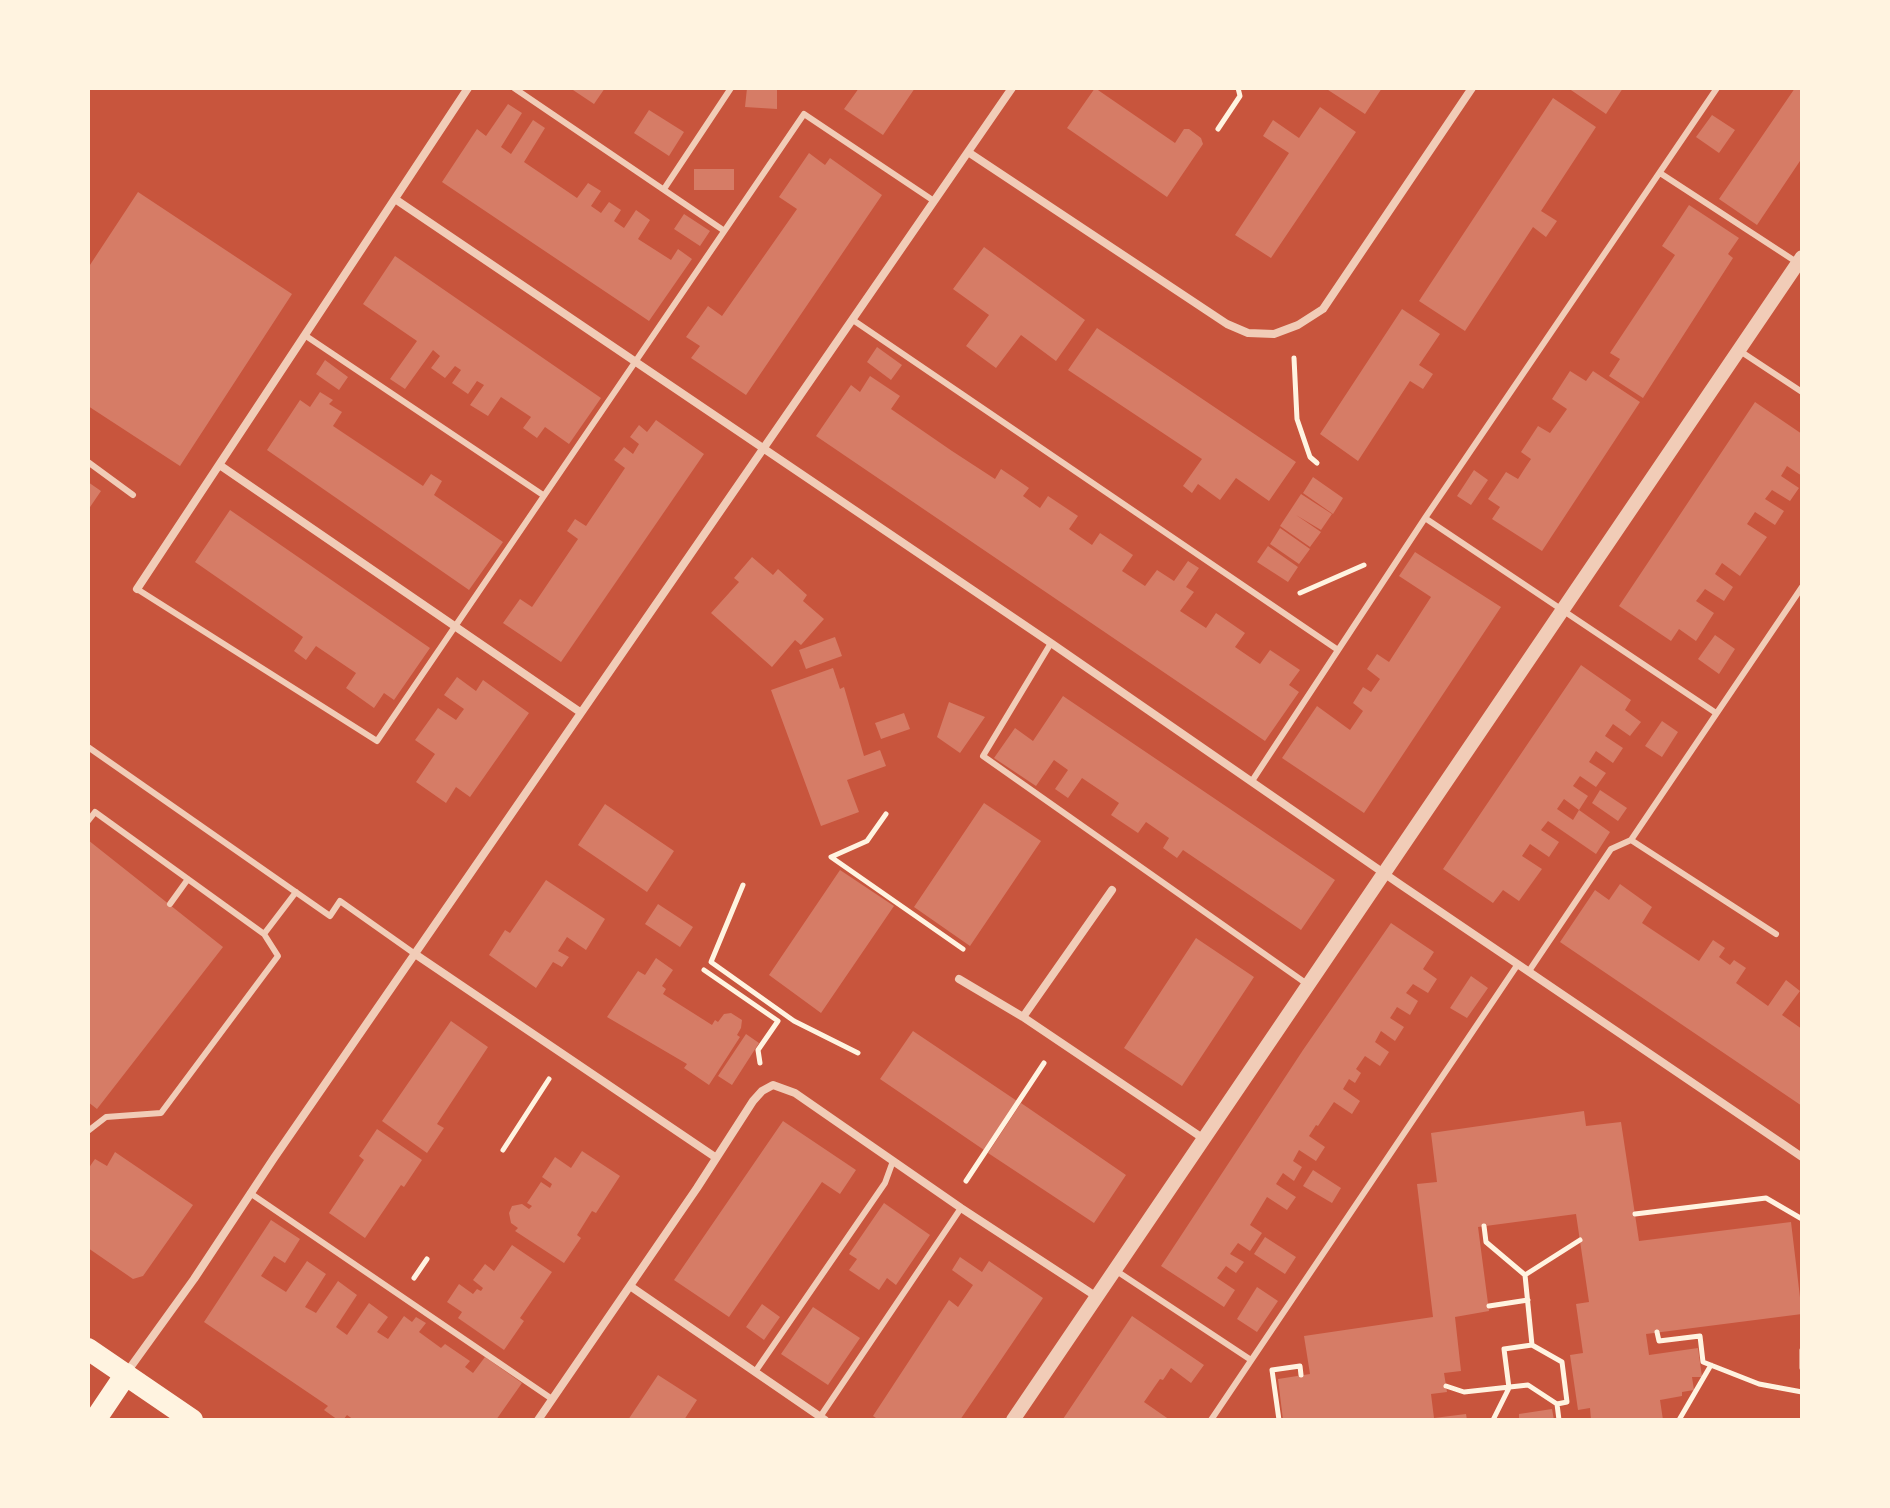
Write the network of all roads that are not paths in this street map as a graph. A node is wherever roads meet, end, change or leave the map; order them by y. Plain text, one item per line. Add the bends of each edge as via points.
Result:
1 (468, 88) edge
2 (514, 88) edge
3 (731, 88) edge
4 (1012, 88) edge
5 (1472, 88) edge
6 (1717, 88) edge
7 (968, 152) junction
8 (1660, 173) junction
9 (664, 189) junction
10 (395, 199) junction
11 (934, 201) junction
12 (723, 230) junction
13 (1800, 260) edge
14 (853, 320) junction
15 (306, 336) junction
16 (1740, 351) junction
17 (635, 362) junction
18 (1802, 392) edge
19 (763, 450) junction
20 (88, 462) edge
21 (221, 466) junction
22 (133, 495) dead end
23 (543, 495) junction
24 (1425, 518) junction
25 (1802, 587) edge
26 (137, 589) joint
27 (1563, 608) junction
28 (456, 627) junction
29 (1051, 643) junction
30 (1338, 650) junction
31 (580, 712) junction
32 (1716, 713) junction
33 (88, 747) edge
34 (1252, 781) junction
35 (88, 821) edge
36 (1631, 840) junction
37 (1384, 873) junction
38 (188, 879) junction
39 (1112, 890) dead end
40 (296, 892) junction
41 (170, 904) dead end
42 (264, 934) junction
43 (1776, 934) dead end
44 (415, 954) junction
45 (1518, 964) junction
46 (1529, 971) junction
47 (959, 979) dead end
48 (1308, 985) junction
49 (1023, 1017) junction
50 (88, 1131) edge
51 (1204, 1139) junction
52 (715, 1157) junction
53 (1802, 1157) edge
54 (893, 1161) junction
55 (250, 1193) junction
56 (961, 1208) junction
57 (1115, 1270) junction
58 (630, 1286) junction
59 (1097, 1297) junction
60 (88, 1349) edge
61 (1251, 1360) junction
62 (755, 1372) junction
63 (126, 1374) junction
64 (552, 1399) junction
65 (823, 1418) edge
66 (95, 1420) edge
67 (192, 1420) edge
68 (538, 1420) edge
69 (1013, 1420) edge
70 (1211, 1420) edge

1 - 10 street
2 - 9 lane
3 - 9 lane
4 - 7 street
5 - 7 street via 1323,309 1274,334 1248,333 1227,324
6 - 8 lane
7 - 11 street
8 - 13 lane
8 - 24 lane
9 - 12 lane
10 - 15 street
10 - 17 street
11 - 12 lane via 804,114
11 - 14 street
12 - 17 lane
13 - 16 street
14 - 19 street
14 - 30 lane
15 - 21 street
15 - 23 lane
16 - 18 lane
16 - 27 street
17 - 19 street
17 - 23 lane
19 - 29 street
19 - 31 street
20 - 22 lane
21 - 26 street
21 - 28 street
23 - 28 lane
24 - 27 lane
24 - 30 lane
25 - 32 lane
26 - 28 lane via 377,741
27 - 32 lane
27 - 37 street
28 - 31 street
29 - 34 street
29 - 48 lane via 983,756
30 - 34 lane
31 - 44 street
32 - 36 lane
33 - 40 lane
34 - 37 street
35 - 38 lane via 95,812
36 - 43 lane
36 - 46 lane via 1611,849
37 - 45 street
37 - 48 street
38 - 41 lane
38 - 42 lane
39 - 49 street
40 - 42 lane
40 - 44 lane via 330,916 340,901
42 - 50 lane via 278,956 161,1113 106,1117
44 - 52 street
44 - 55 street
45 - 46 street
45 - 61 lane
46 - 53 street
47 - 49 street
48 - 51 street
49 - 51 street
51 - 57 street
52 - 54 street via 753,1101 773,1085 795,1093
52 - 58 street
54 - 56 street
54 - 62 lane via 885,1183
55 - 63 street
55 - 64 lane
56 - 59 street
56 - 65 lane
57 - 59 street
57 - 61 lane
58 - 62 street
58 - 64 street
59 - 69 street
60 - 63 highway
61 - 70 lane
62 - 65 street
63 - 66 highway
63 - 67 highway
64 - 68 street

